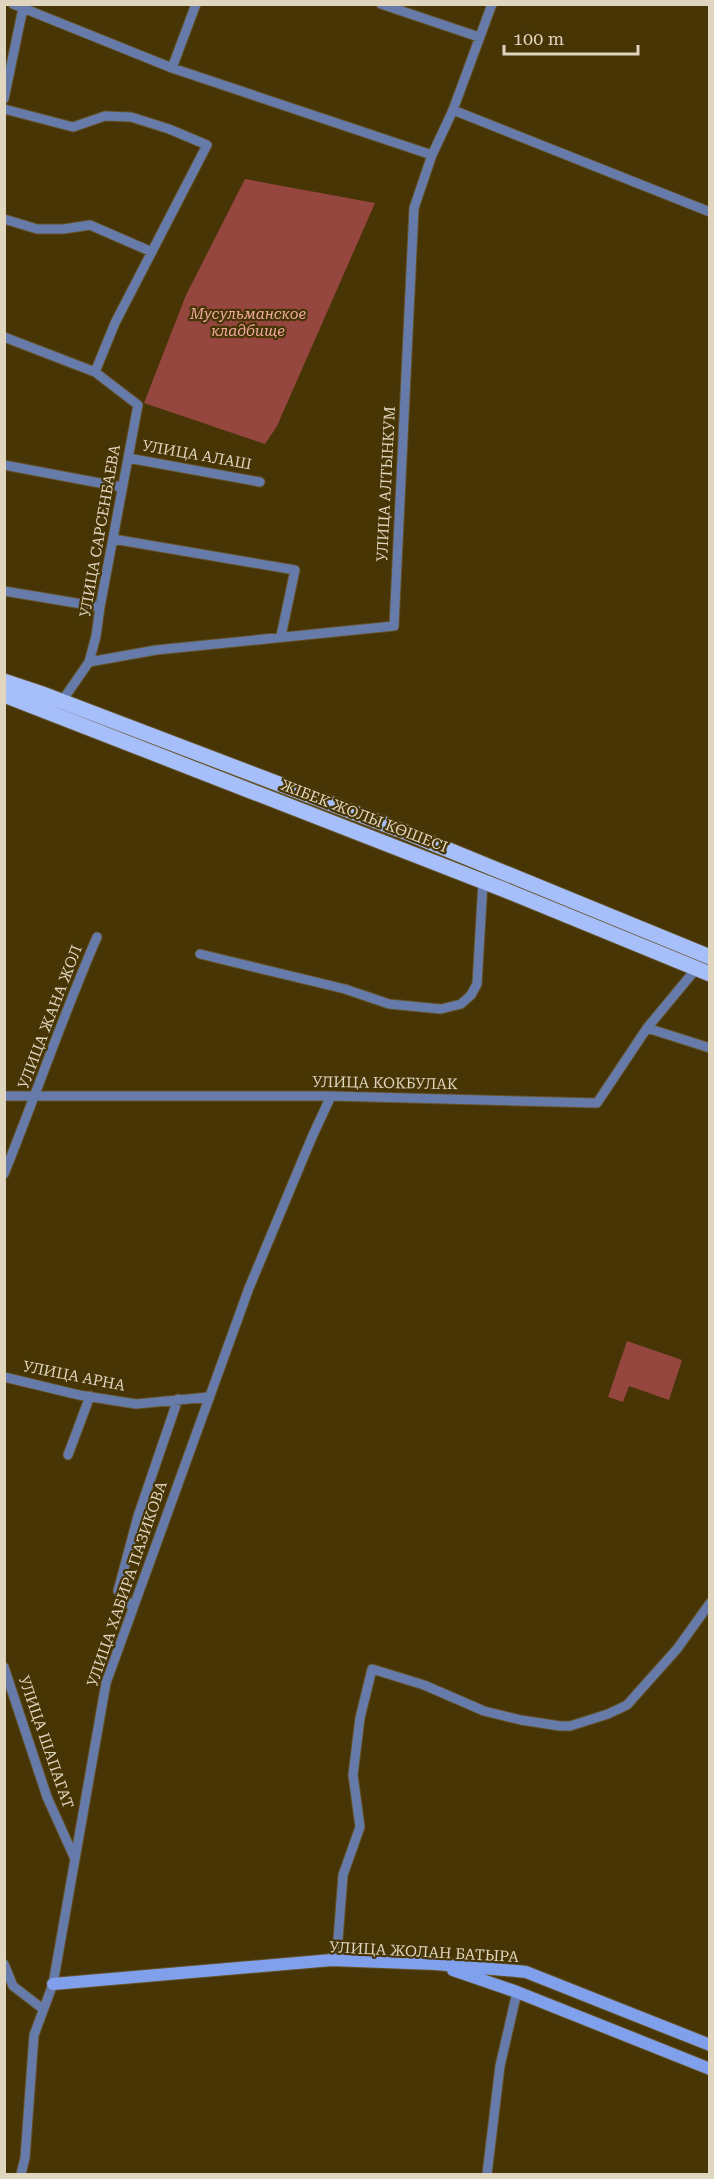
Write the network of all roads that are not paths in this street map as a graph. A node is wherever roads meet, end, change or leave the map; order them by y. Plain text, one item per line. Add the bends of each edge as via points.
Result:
1 (196, 4) edge
2 (381, 4) edge
3 (492, 4) edge
4 (18, 6) edge
5 (479, 37) junction
6 (172, 68) junction
7 (4, 99) edge
8 (4, 109) edge
9 (453, 111) junction
10 (432, 155) junction
11 (710, 212) edge
12 (4, 219) edge
13 (152, 252) junction
14 (4, 337) edge
15 (95, 372) junction
16 (128, 458) junction
17 (4, 465) edge
18 (260, 482) dead end
19 (122, 487) junction
20 (113, 539) junction
21 (4, 591) edge
22 (100, 607) junction
23 (281, 636) junction
24 (89, 662) junction
25 (4, 681) edge
26 (4, 695) edge
27 (62, 701) junction
28 (483, 882) junction
29 (97, 938) dead end
30 (200, 954) dead end
31 (710, 957) edge
32 (703, 971) edge
33 (647, 1028) junction
34 (710, 1048) edge
35 (4, 1096) edge
36 (36, 1096) junction
37 (331, 1096) junction
38 (4, 1174) edge
39 (4, 1377) edge
40 (90, 1396) junction
41 (209, 1397) junction
42 (178, 1398) junction
43 (68, 1455) dead end
44 (710, 1603) edge
45 (133, 1608) junction
46 (4, 1667) edge
47 (75, 1859) junction
48 (332, 1960) junction
49 (4, 1964) edge
50 (435, 1964) junction
51 (53, 1984) junction
52 (518, 1992) junction
53 (44, 2008) junction
54 (710, 2045) edge
55 (710, 2068) edge
56 (21, 2175) edge
57 (487, 2175) edge

1 - 6 street
2 - 5 street
3 - 5 street, УЛИЦА АЛТЫНКУМ
4 - 6 street
4 - 7 street
5 - 9 street, УЛИЦА АЛТЫНКУМ
6 - 10 street
8 - 13 street via 73,127 105,116 131,117 207,145
9 - 10 street, УЛИЦА АЛТЫНКУМ
9 - 11 street
10 - 23 street, УЛИЦА АЛТЫНКУМ via 414,208 394,626
12 - 13 street via 37,229 64,230 90,225
13 - 15 street
14 - 15 street
15 - 16 street, УЛИЦА САРСЕНБАЕВА via 138,405
16 - 18 street, УЛИЦА АЛАШ
16 - 19 street, УЛИЦА САРСЕНБАЕВА
17 - 19 street
19 - 20 street, УЛИЦА САРСЕНБАЕВА
20 - 22 street, УЛИЦА САРСЕНБАЕВА
20 - 23 street via 295,570
21 - 22 street
22 - 24 street, УЛИЦА САРСЕНБАЕВА
23 - 24 street, УЛИЦА АЛТЫНКУМ
24 - 27 street
25 - 27 main road, ЖІБЕК ЖОЛЫ КӨШЕСІ
26 - 28 main road, ЖІБЕК ЖОЛЫ КӨШЕСІ
27 - 31 main road, ЖІБЕК ЖОЛЫ КӨШЕСІ via 405,832
28 - 30 street via 477,984 461,1004 441,1009 389,1004 345,989
28 - 32 main road, ЖІБЕК ЖОЛЫ КӨШЕСІ
29 - 36 street, УЛИЦА ЖАНА ЖОЛ
32 - 33 street, УЛИЦА КОКБУЛАК
33 - 34 street
33 - 37 street, УЛИЦА КОКБУЛАК via 597,1103
35 - 36 street, УЛИЦА КОКБУЛАК
36 - 37 street, УЛИЦА КОКБУЛАК
36 - 38 street, УЛИЦА ЖАНА ЖОЛ
37 - 41 street, УЛИЦА ХАБИРА ПАЗИКОВА via 249,1288
39 - 40 street, УЛИЦА АРНА
40 - 42 street, УЛИЦА АРНА via 136,1404
40 - 43 street
41 - 42 street, УЛИЦА АРНА
41 - 45 street, УЛИЦА ХАБИРА ПАЗИКОВА
42 - 45 street via 138,1516 118,1591
44 - 48 street via 627,1705 570,1726 484,1711 424,1685 372,1669 353,1767 360,1827 343,1875 338,1940
45 - 47 street, УЛИЦА ХАБИРА ПАЗИКОВА via 106,1683
46 - 47 street, УЛИЦА ШАПАГАТ via 46,1797
47 - 51 street, УЛИЦА ХАБИРА ПАЗИКОВА
48 - 50 street, УЛИЦА ЖОЛАН БАТЫРА
48 - 51 street, УЛИЦА ЖОЛАН БАТЫРА
49 - 53 street via 13,1986
50 - 52 street
50 - 54 street, УЛИЦА ЖОЛАН БАТЫРА via 526,1972
51 - 53 street, УЛИЦА ХАБИРА ПАЗИКОВА
52 - 55 street
52 - 57 street via 500,2066
53 - 56 street, УЛИЦА ХАБИРА ПАЗИКОВА via 34,2035

